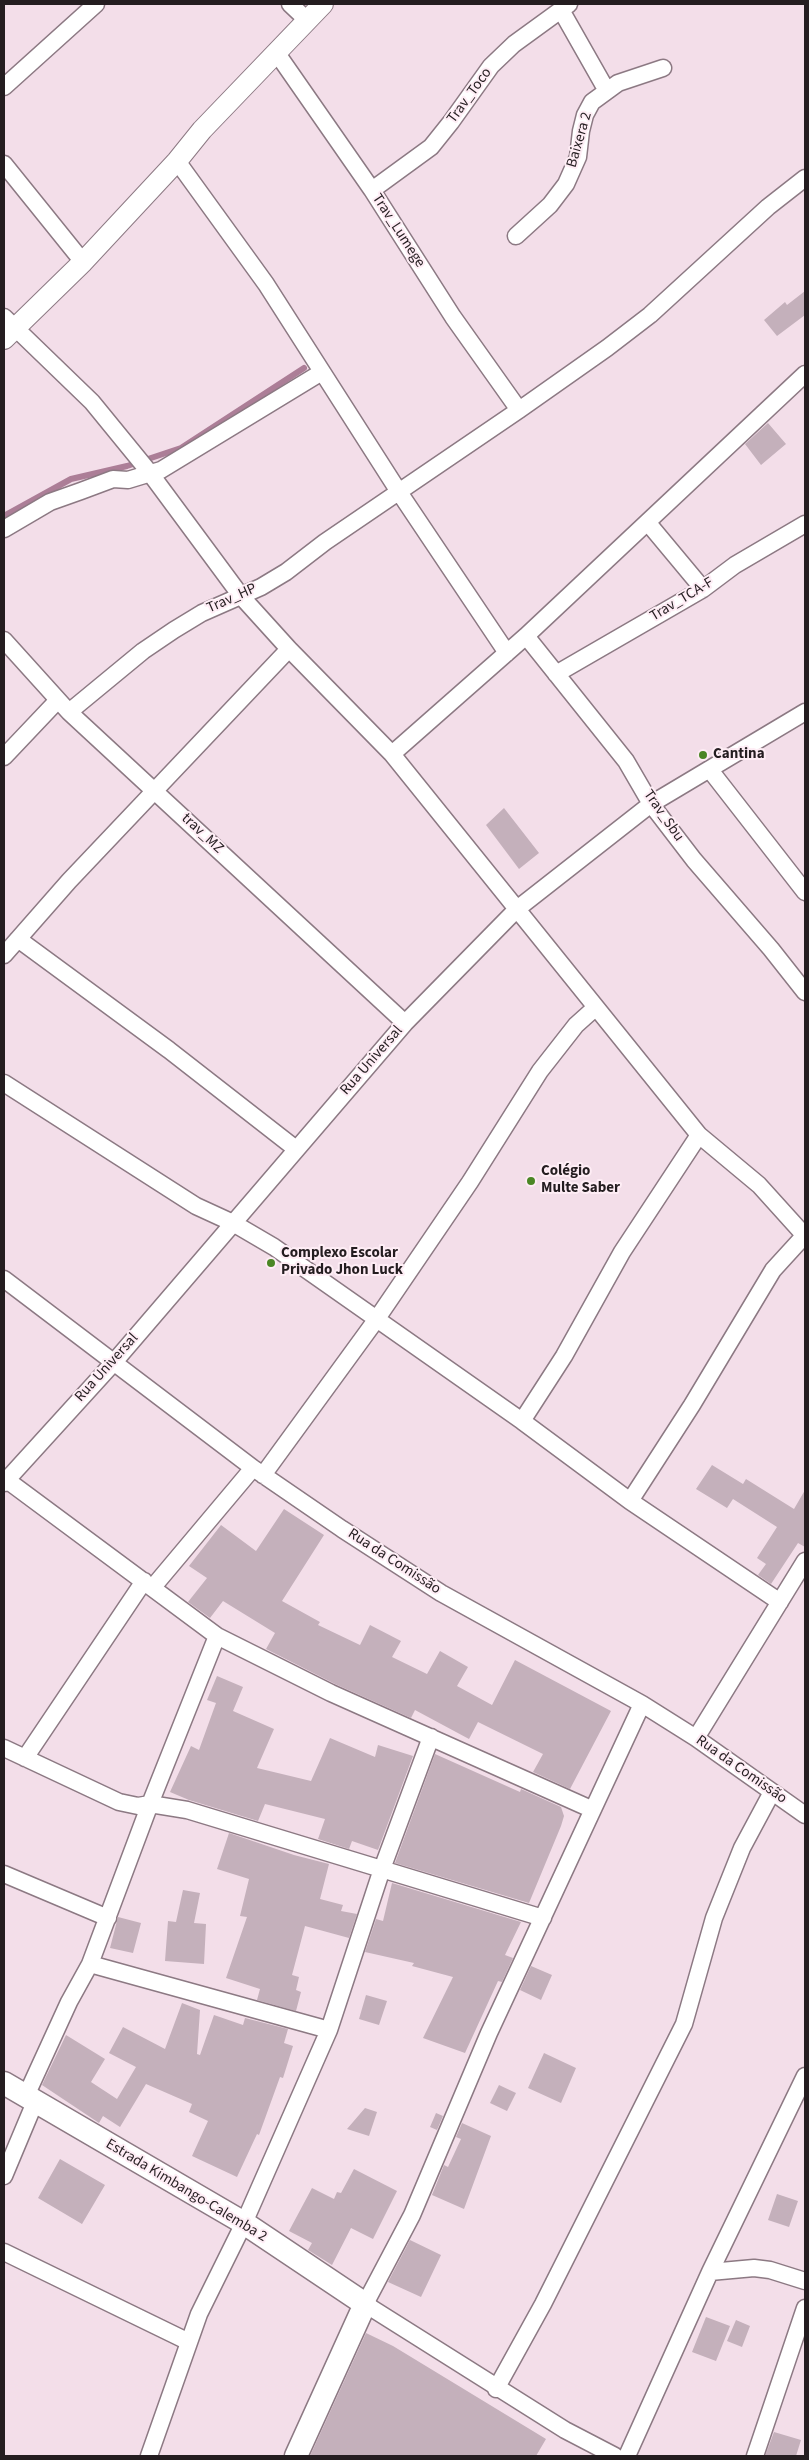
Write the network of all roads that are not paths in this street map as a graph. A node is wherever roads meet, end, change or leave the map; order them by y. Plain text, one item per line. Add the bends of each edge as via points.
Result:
1 (96, 4) edge
2 (290, 4) edge
3 (323, 4) edge
4 (565, 7) edge
5 (307, 20) junction
6 (276, 52) junction
7 (663, 68) dead end
8 (4, 87) edge
9 (607, 91) junction
10 (177, 162) junction
11 (4, 164) edge
12 (805, 178) edge
13 (372, 190) junction
14 (516, 236) dead end
15 (83, 262) junction
16 (7, 328) edge
17 (322, 372) junction
18 (805, 374) edge
19 (519, 410) junction
20 (150, 473) junction
21 (399, 492) junction
22 (648, 523) junction
23 (805, 524) edge
24 (4, 529) edge
25 (703, 589) junction
26 (241, 596) junction
27 (526, 636) junction
28 (4, 640) edge
29 (289, 649) junction
30 (507, 653) junction
31 (556, 674) junction
32 (64, 706) junction
33 (805, 712) edge
34 (392, 754) junction
35 (4, 757) edge
36 (710, 770) junction
37 (154, 790) junction
38 (650, 804) junction
39 (805, 892) edge
40 (517, 909) junction
41 (18, 939) junction
42 (4, 955) edge
43 (805, 992) edge
44 (595, 1008) junction
45 (405, 1023) junction
46 (4, 1083) edge
47 (699, 1135) junction
48 (296, 1149) junction
49 (233, 1224) junction
50 (805, 1236) edge
51 (4, 1278) edge
52 (376, 1320) junction
53 (115, 1361) junction
54 (522, 1421) junction
55 (258, 1472) junction
56 (5, 1480) edge
57 (630, 1501) junction
58 (805, 1561) edge
59 (148, 1584) junction
60 (780, 1602) junction
61 (217, 1636) junction
62 (642, 1704) junction
63 (431, 1737) junction
64 (696, 1738) junction
65 (4, 1748) edge
66 (25, 1758) junction
67 (772, 1792) junction
68 (150, 1804) junction
69 (591, 1810) junction
70 (805, 1815) edge
71 (382, 1869) junction
72 (4, 1874) edge
73 (108, 1918) junction
74 (543, 1918) junction
75 (90, 1964) junction
76 (328, 2030) junction
77 (805, 2076) edge
78 (4, 2083) edge
79 (30, 2099) junction
80 (4, 2176) edge
81 (244, 2223) junction
82 (4, 2252) edge
83 (710, 2272) junction
84 (805, 2280) edge
85 (365, 2304) junction
86 (805, 2308) edge
87 (188, 2342) junction
88 (496, 2389) junction
89 (148, 2456) edge
90 (296, 2456) edge
91 (615, 2456) edge
92 (627, 2456) edge
93 (755, 2456) edge

1 - 8 street
2 - 5 street
3 - 5 street
4 - 9 street
4 - 13 street, Trav_Toco via 514,44 491,66 430,147
5 - 6 street
6 - 10 street via 202,130
6 - 13 street, Trav_Lumege
7 - 9 street, Baixera 2 via 618,83
9 - 14 street, Baixera 2 via 592,102 585,115 578,157 566,184 550,205
10 - 15 street
10 - 17 street via 266,284
11 - 15 street
12 - 19 street, Trav_HP via 768,207 650,315
13 - 19 street, Trav_Lumege via 453,317
15 - 16 street
16 - 20 street via 92,402
17 - 20 street
17 - 21 street
18 - 22 street
19 - 21 street, Trav_HP
20 - 24 street via 128,480 113,479 50,502
20 - 26 street
21 - 26 street, Trav_HP via 286,572
21 - 30 street
22 - 25 street
22 - 27 street
23 - 25 street, Trav_TCA-F via 736,565
25 - 31 street, Trav_TCA-F
26 - 29 street
26 - 32 street, Trav_HP via 174,630
27 - 30 street
27 - 31 street, Trav_Sbu
28 - 32 street, trav_MZ
29 - 34 street
29 - 37 street
30 - 34 street
31 - 38 street, Trav_Sbu via 626,761
32 - 35 street, Trav_HP
32 - 37 street, trav_MZ
33 - 36 street, Rua Universal
34 - 40 street
36 - 38 street, Rua Universal
36 - 39 street
37 - 41 street
37 - 45 street, trav_MZ
38 - 40 street, Rua Universal
38 - 43 street, Trav_Sbu
40 - 44 street
40 - 45 street, Rua Universal
41 - 42 street
41 - 48 street
44 - 47 street
44 - 52 street via 576,1025 540,1071 470,1182
45 - 48 street, Rua Universal
46 - 49 street via 196,1206
47 - 50 street via 759,1185
47 - 54 street via 622,1252 564,1356
48 - 49 street, Rua Universal
49 - 52 street via 274,1247
49 - 53 street, Rua Universal
50 - 57 street via 773,1270
51 - 53 street, Rua da Comissão
52 - 54 street
52 - 55 street
53 - 55 street, Rua da Comissão
53 - 56 street, Rua Universal
54 - 57 street
55 - 59 street
55 - 62 street, Rua da Comissão via 441,1593
56 - 59 street
57 - 60 street
58 - 60 street
59 - 61 street
59 - 66 street
60 - 64 street
61 - 63 street via 331,1693
61 - 68 street
62 - 64 street, Rua da Comissão
62 - 69 street
63 - 69 street
63 - 71 street
64 - 67 street, Rua da Comissão
65 - 66 street
66 - 68 street via 119,1802 138,1806
67 - 70 street, Rua da Comissão
67 - 88 street via 742,1848 714,1918 684,2024 552,2286
68 - 71 street via 187,1810
68 - 73 street
69 - 74 street
71 - 74 street
71 - 76 street
72 - 73 street
73 - 75 street
74 - 85 street via 489,2033 412,2216
75 - 76 street
75 - 79 street via 69,2002
76 - 81 street
77 - 83 street
78 - 79 main road, Estrada Kimbango-Calemba 2
79 - 80 street
79 - 81 main road, Estrada Kimbango-Calemba 2
81 - 85 main road, Estrada Kimbango-Calemba 2
81 - 87 street
82 - 87 street
83 - 84 street via 754,2268
83 - 92 street
85 - 88 street, Estrada Kimbango-Calemba 2
85 - 90 main road
86 - 93 street
87 - 89 street
88 - 91 street, Estrada Kimbango-Calemba 2

